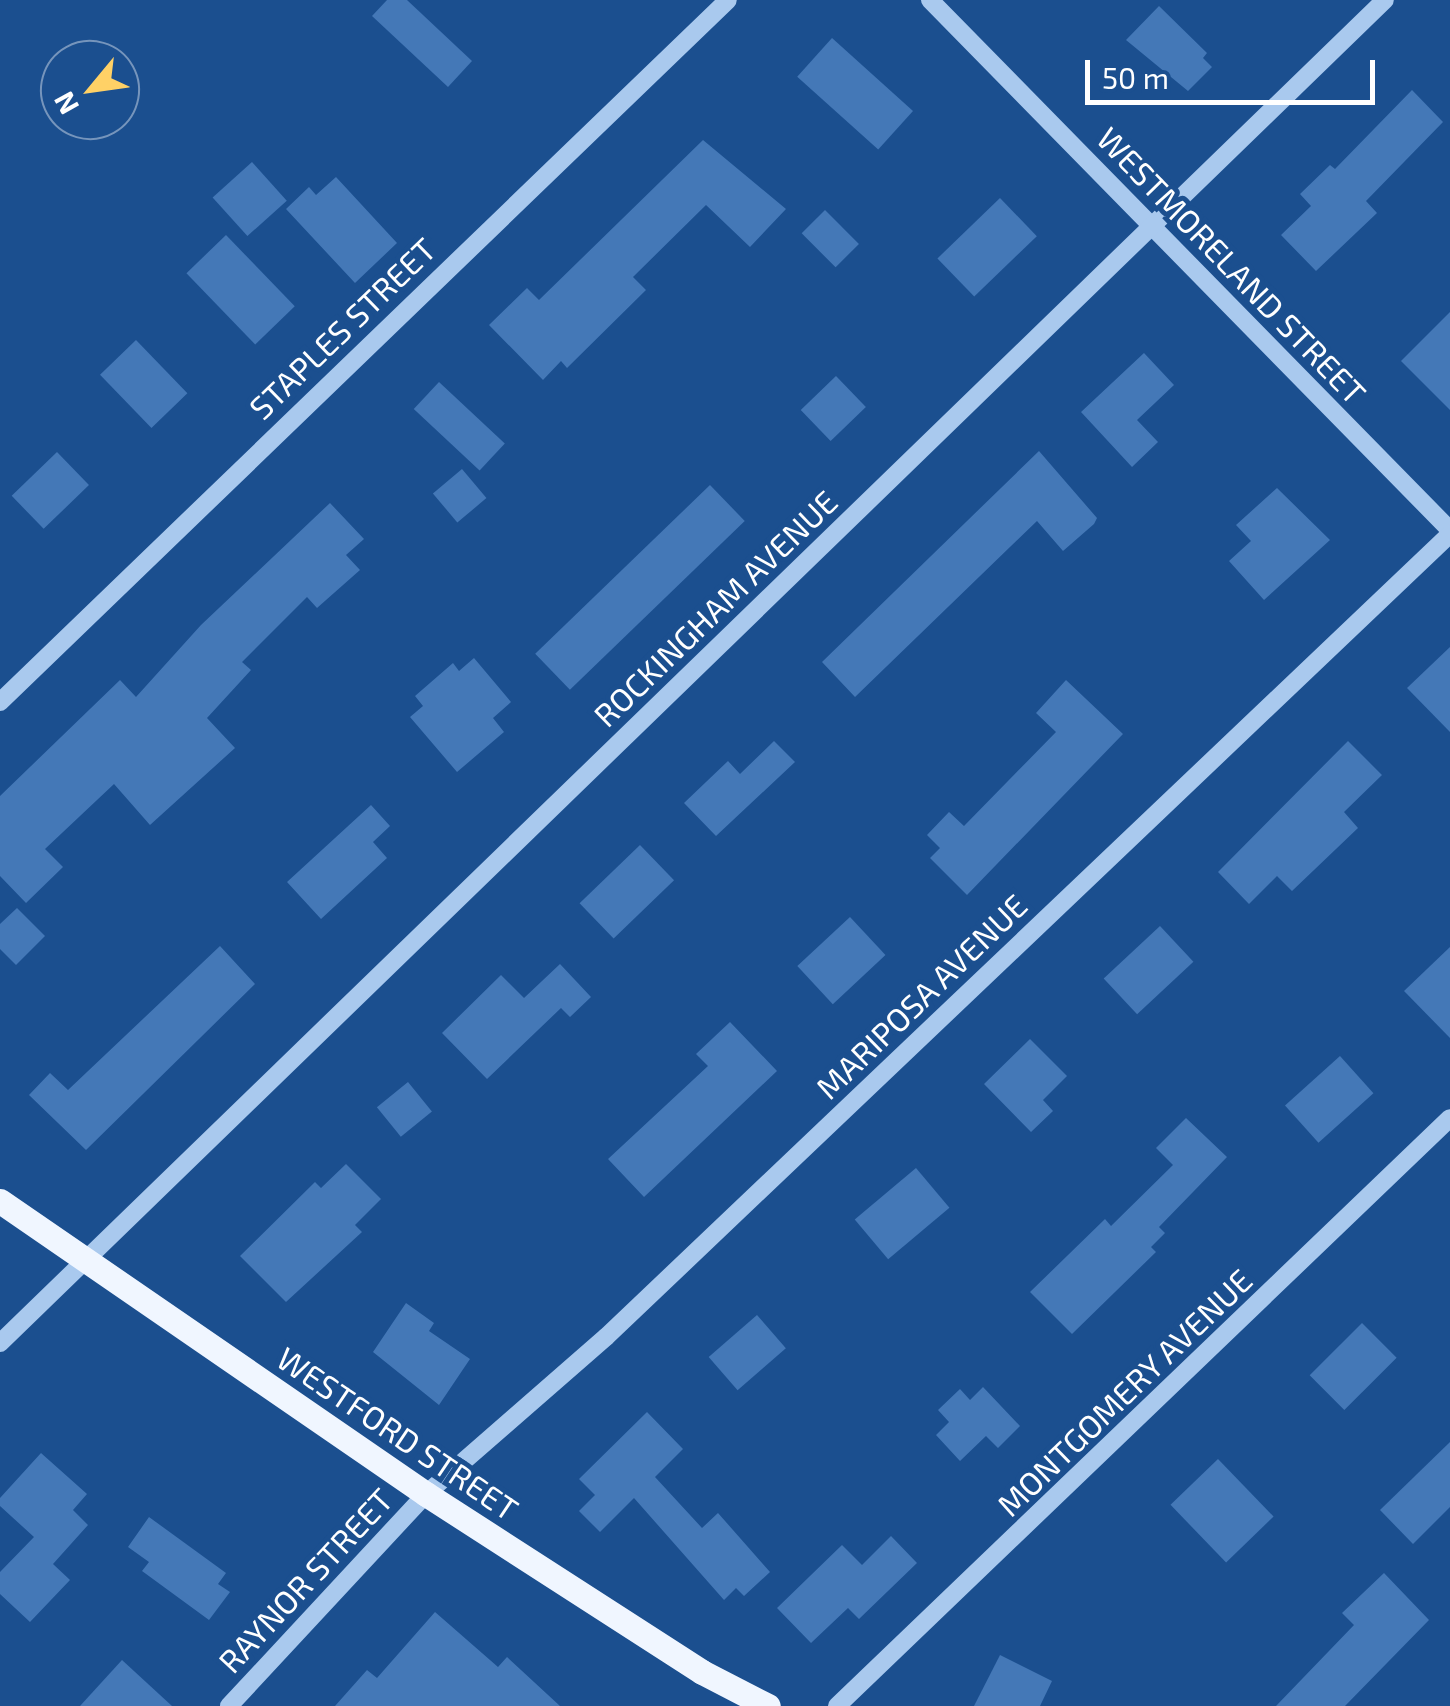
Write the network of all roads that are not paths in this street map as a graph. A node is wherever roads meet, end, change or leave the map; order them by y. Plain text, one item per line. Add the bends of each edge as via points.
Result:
1 (728, 0) edge
2 (930, 0) edge
3 (1385, 0) edge
4 (1153, 226) junction
5 (1450, 532) edge
6 (0, 702) edge
7 (1450, 1118) edge
8 (0, 1202) edge
9 (86, 1260) junction
10 (0, 1344) edge
11 (426, 1494) junction
12 (229, 1706) edge
13 (768, 1706) edge
14 (837, 1706) edge

1 - 6 street, STAPLES STREET
2 - 4 street, WESTMORELAND STREET
3 - 4 street, ROCKINGHAM AVENUE
4 - 5 street, WESTMORELAND STREET
4 - 9 street, ROCKINGHAM AVENUE
5 - 11 street, MARIPOSA AVENUE via 606,1337
7 - 14 street, MONTGOMERY AVENUE
8 - 9 main road, WESTFORD STREET
9 - 10 street, ROCKINGHAM AVENUE
9 - 11 main road, WESTFORD STREET
11 - 12 street, RAYNOR STREET
11 - 13 main road, WESTFORD STREET via 702,1672

